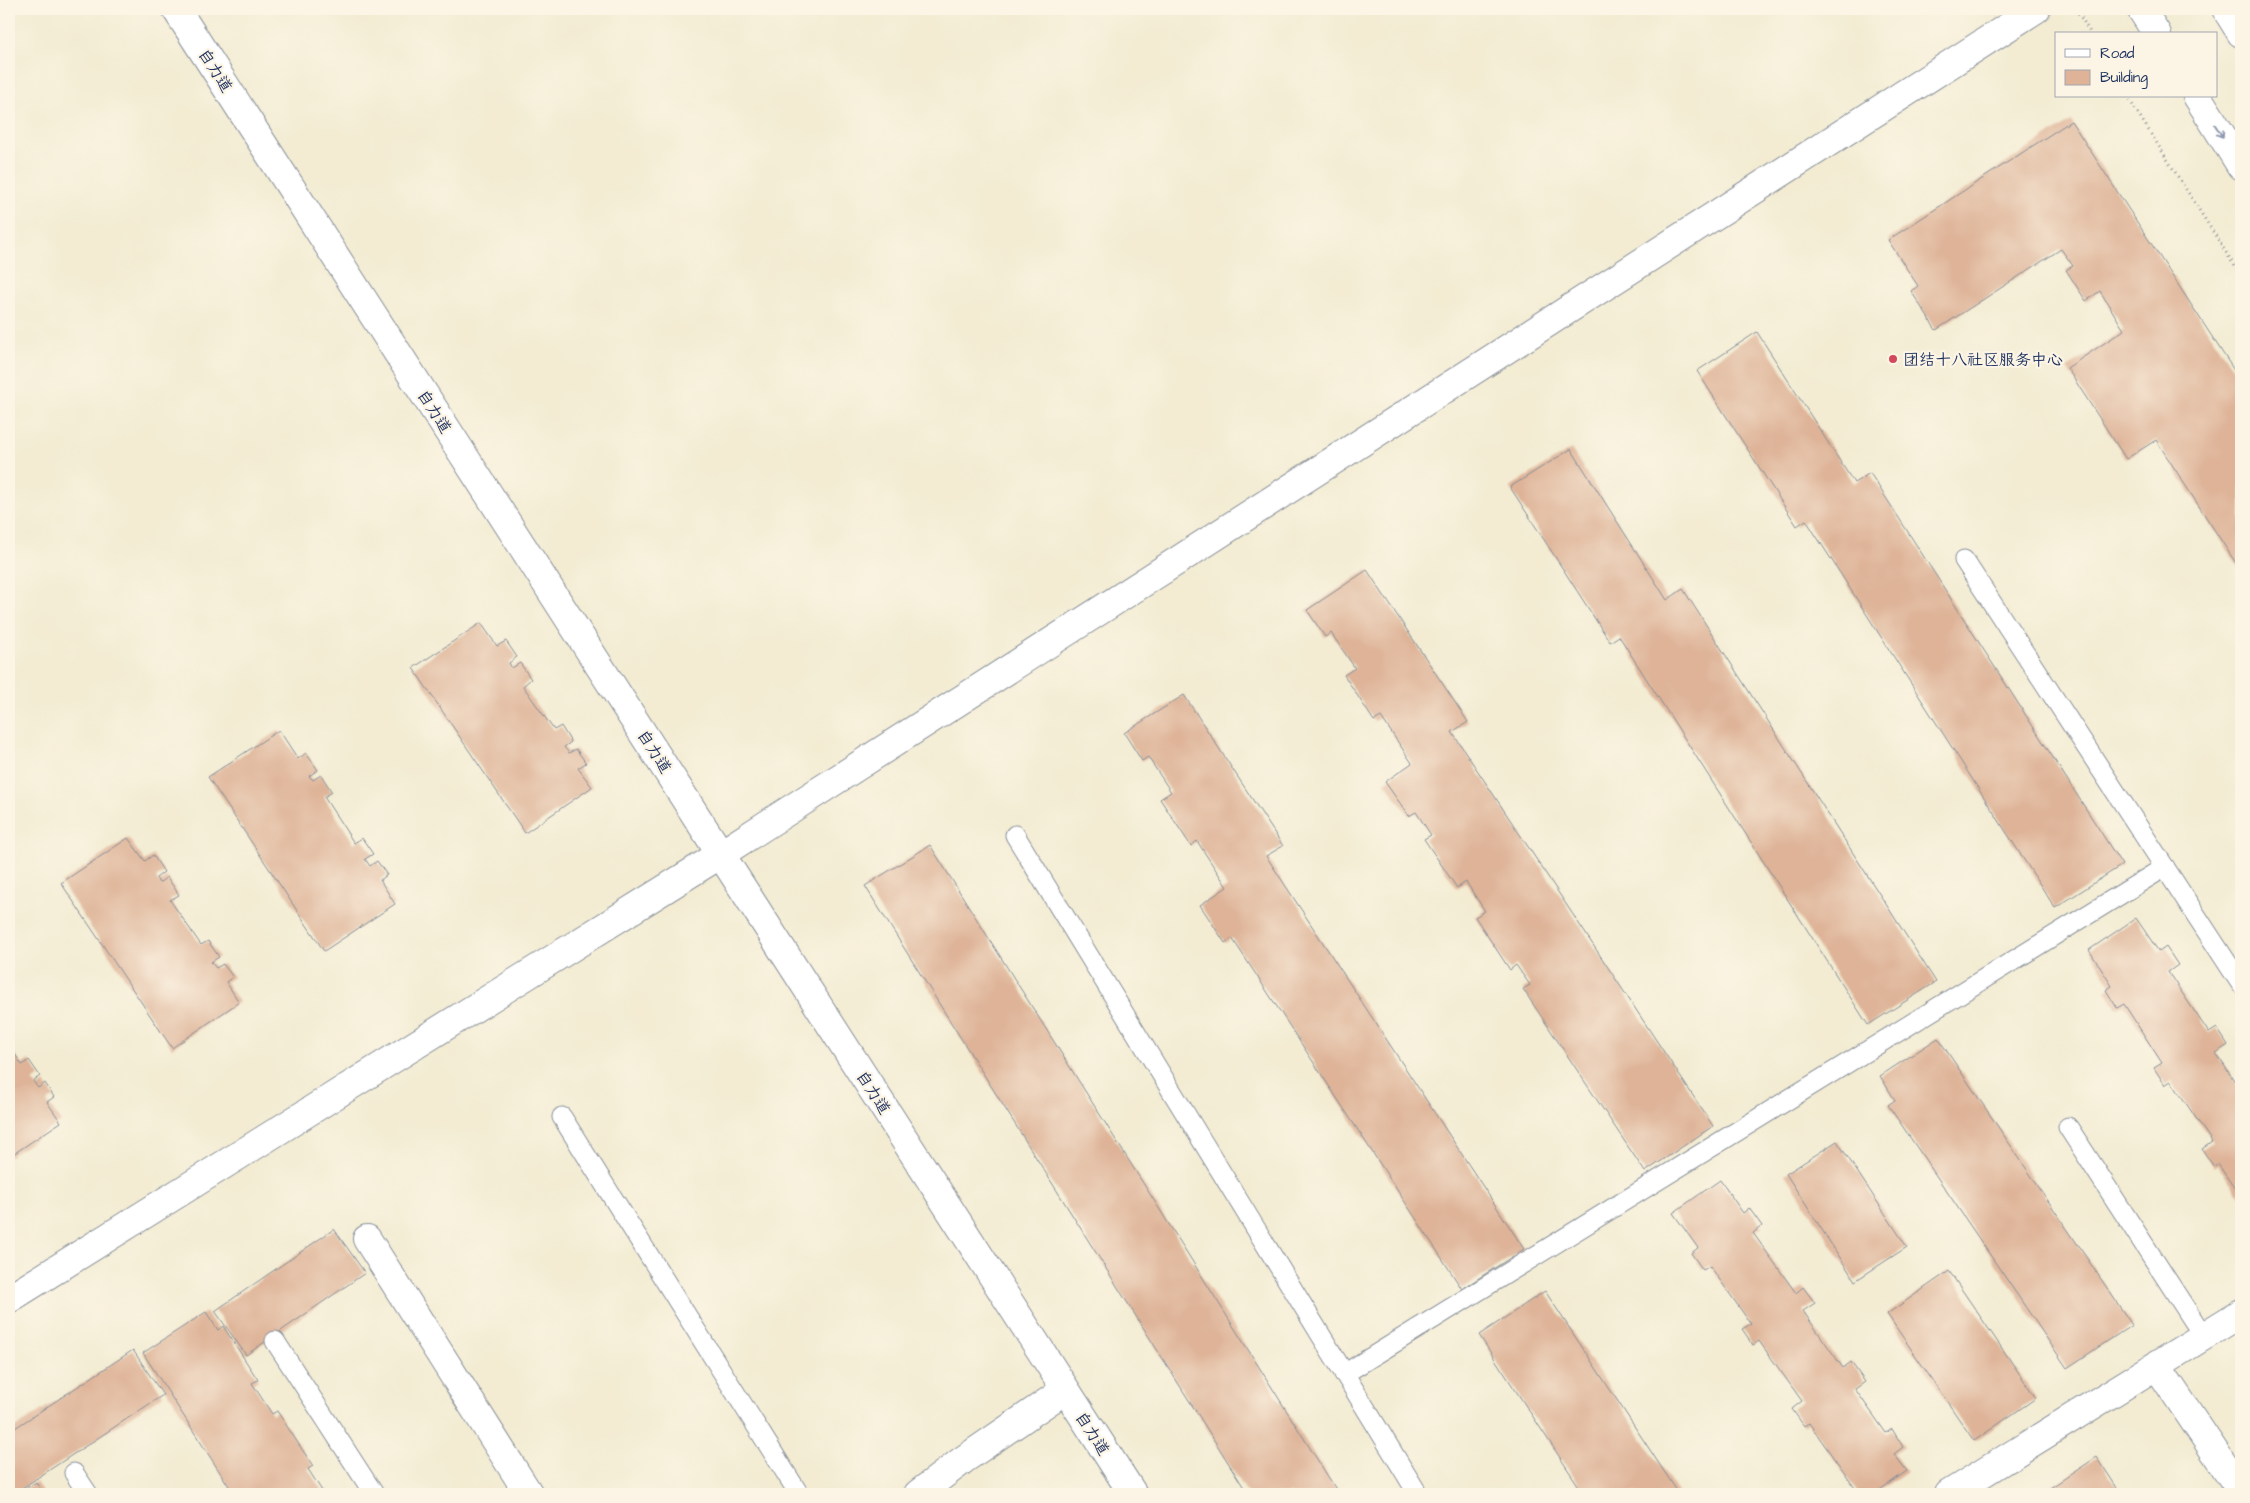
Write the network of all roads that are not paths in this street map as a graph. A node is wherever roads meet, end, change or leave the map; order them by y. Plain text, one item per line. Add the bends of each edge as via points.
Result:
1 (176, 9) edge
2 (2036, 9) edge
3 (2141, 9) edge
4 (2226, 9) edge
5 (2156, 32) edge
6 (2241, 33) edge
7 (2198, 98) edge
8 (2241, 166) edge
9 (1964, 560) dead end
10 (1015, 835) dead end
11 (721, 854) junction
12 (2165, 867) junction
13 (2241, 984) edge
14 (562, 1117) dead end
15 (2068, 1127) dead end
16 (367, 1239) dead end
17 (9, 1299) edge
18 (2241, 1313) edge
19 (2204, 1337) junction
20 (275, 1341) dead end
21 (2157, 1366) junction
22 (1344, 1374) junction
23 (1065, 1390) junction
24 (74, 1473) dead end
25 (2241, 1491) edge
26 (88, 1494) edge
27 (374, 1494) edge
28 (529, 1494) edge
29 (799, 1494) edge
30 (918, 1494) edge
31 (1133, 1494) edge
32 (1418, 1494) edge
33 (1950, 1494) edge

1 - 11 street, 自力道
2 - 11 street
3 - 5 street
4 - 6 street
7 -> 8 street
9 - 12 lane
10 - 22 lane
11 - 17 street
11 - 23 street, 自力道
12 - 13 lane
12 - 22 lane
14 - 29 lane
15 - 19 lane
16 - 28 street
18 - 19 street
19 - 21 street
20 - 27 lane
21 - 25 street
21 - 33 street
22 - 32 lane
23 - 30 street
23 - 31 street, 自力道
24 - 26 lane

